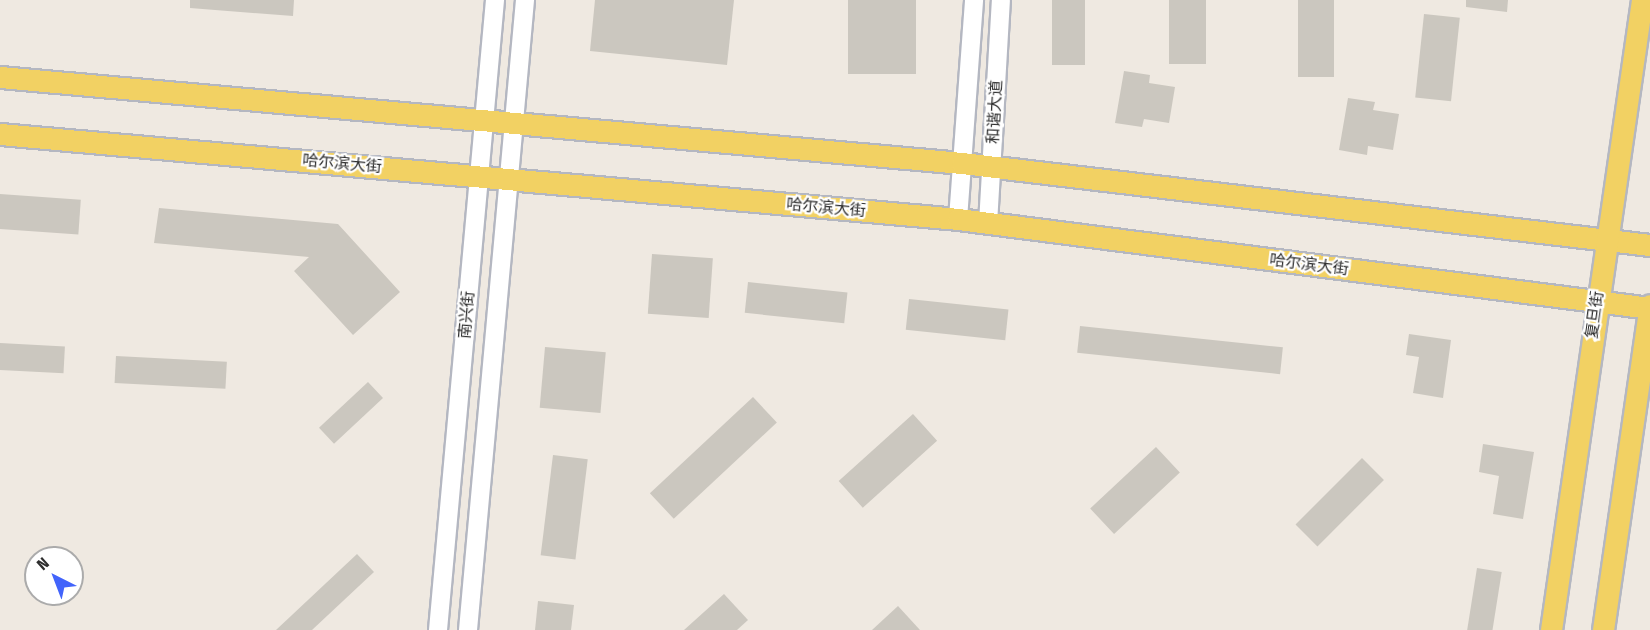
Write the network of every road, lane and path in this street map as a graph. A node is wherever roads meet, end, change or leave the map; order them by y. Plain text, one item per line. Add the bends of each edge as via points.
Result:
1 (495, 0) edge
2 (525, 0) edge
3 (974, 0) edge
4 (1001, 0) edge
5 (1642, 0) edge
6 (0, 76) edge
7 (485, 121) junction
8 (516, 123) junction
9 (0, 134) edge
10 (962, 163) junction
11 (992, 166) junction
12 (480, 176) junction
13 (510, 180) junction
14 (958, 219) junction
15 (988, 224) junction
16 (1606, 238) junction
17 (1650, 245) edge
18 (1597, 301) junction
19 (1650, 307) edge
20 (438, 630) edge
21 (468, 630) edge
22 (1551, 630) edge
23 (1603, 630) edge

1 - 7 street, 南兴街
2 - 8 street, 南兴街
3 - 10 street, 和谐大道
4 - 11 street, 和谐大道
5 - 16 main road, 复旦街
6 - 7 main road
7 - 8 main road
7 - 12 street, 南兴街
8 - 10 main road
8 - 13 street, 南兴街
9 - 12 main road, 哈尔滨大街
10 - 11 main road
10 - 14 street, 和谐大道
11 - 15 street, 和谐大道
11 - 16 main road
12 - 13 main road, 哈尔滨大街
12 - 20 street, 南兴街
13 - 14 main road, 哈尔滨大街
13 - 21 street, 南兴街
14 - 15 main road, 哈尔滨大街
15 - 18 main road, 哈尔滨大街
16 - 17 main road
16 - 18 main road, 复旦街
18 - 19 main road, 哈尔滨大街
18 - 22 main road, 复旦街
19 - 23 main road

